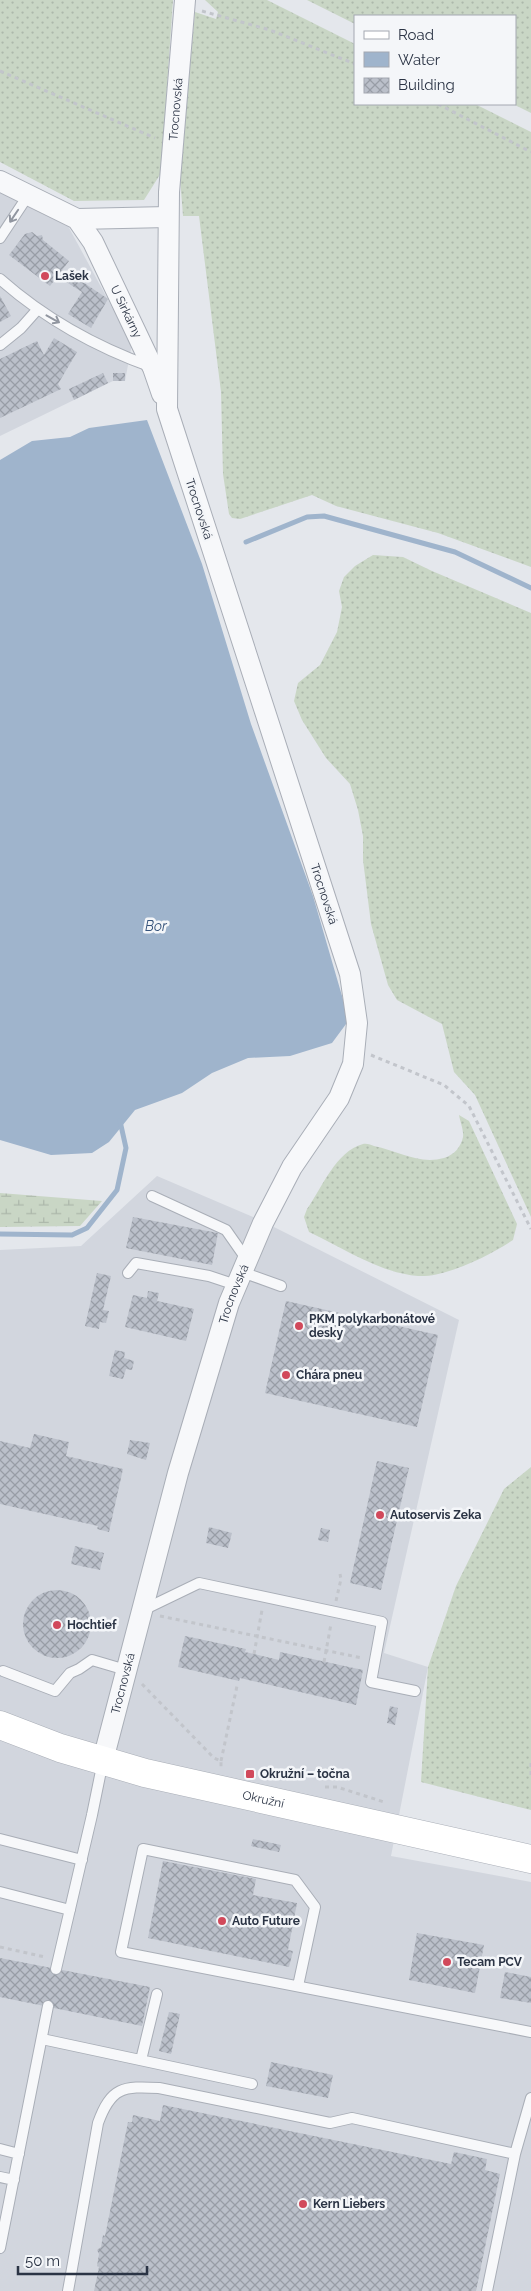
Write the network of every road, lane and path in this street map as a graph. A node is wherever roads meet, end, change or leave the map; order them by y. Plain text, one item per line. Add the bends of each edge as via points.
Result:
1 (185, 0) edge
2 (222, 16) dead end
3 (354, 64) edge
4 (0, 71) edge
5 (440, 105) edge
6 (174, 138) junction
7 (531, 152) edge
8 (0, 181) edge
9 (29, 194) junction
10 (168, 217) junction
11 (77, 219) junction
12 (0, 238) edge
13 (0, 279) edge
14 (37, 310) junction
15 (0, 344) edge
16 (153, 368) junction
17 (167, 409) junction
18 (355, 1047) junction
19 (152, 1196) dead end
20 (531, 1229) edge
21 (242, 1272) junction
22 (128, 1274) dead end
23 (282, 1286) dead end
24 (265, 1597) junction
25 (140, 1612) junction
26 (257, 1636) junction
27 (254, 1654) dead end
28 (375, 1661) junction
29 (126, 1670) junction
30 (3, 1671) dead end
31 (142, 1684) dead end
32 (237, 1686) dead end
33 (416, 1691) dead end
34 (0, 1726) edge
35 (103, 1760) junction
36 (221, 1761) junction
37 (531, 1763) edge
38 (221, 1769) dead end
39 (531, 1776) edge
40 (0, 1839) edge
41 (531, 1859) edge
42 (82, 1860) junction
43 (0, 1892) edge
44 (70, 1910) junction
45 (0, 1947) edge
46 (57, 1964) joint
47 (298, 1986) junction
48 (157, 1994) dead end
49 (48, 2006) dead end
50 (531, 2032) edge
51 (42, 2039) junction
52 (141, 2060) junction
53 (252, 2084) dead end
54 (531, 2098) edge
55 (0, 2149) edge
56 (19, 2154) junction
57 (515, 2154) junction
58 (0, 2177) edge
59 (14, 2180) junction
60 (0, 2248) edge
61 (68, 2291) edge
62 (487, 2291) edge

1 - 6 street, Trocnovská
2 - 3 path via 270,30
4 - 6 path via 156,138
5 - 7 path
6 - 10 street, Trocnovská
8 - 9 street, U Sirkárny
9 - 11 street, U Sirkárny
9 -> 12 lane
10 - 11 street, U Sirkárny
10 - 17 street, Trocnovská
11 - 16 street, U Sirkárny via 92,242
13 - 14 lane
14 - 15 lane
14 -> 16 lane via 110,351
16 - 17 street, U Sirkárny
17 - 18 street, Trocnovská via 350,974 357,1023
18 - 20 path via 444,1085 469,1106
18 - 21 street, Trocnovská via 353,1064 339,1098 292,1167
19 - 21 lane via 226,1230
21 - 22 lane via 209,1276 136,1263
21 - 23 lane
21 - 25 street, Trocnovská via 229,1303 190,1432
24 - 25 lane via 198,1583
24 - 26 path
24 - 28 lane via 382,1622
25 - 26 path
25 - 29 street, Trocnovská
26 - 27 path
26 - 28 path
28 - 33 lane via 372,1682
29 - 30 lane via 92,1660 70,1673 56,1691
29 - 35 street, Trocnovská
31 - 36 path via 214,1758
32 - 36 path
34 - 35 main road, Okružní
35 - 41 main road, Okružní
35 - 42 lane
36 - 38 path
37 - 39 path
40 - 42 lane
42 - 44 lane
43 - 44 lane
44 - 46 lane
45 - 46 path
47 - 47 lane via 121,1952 143,1849 295,1880 314,1907
47 - 50 lane
48 - 52 lane
49 - 51 lane
51 - 52 lane
51 - 56 lane
52 - 53 lane
54 - 57 lane
55 - 56 lane
56 - 59 lane
57 - 61 lane via 352,2118 330,2124 159,2088 138,2087 116,2092 105,2104 98,2123
57 - 62 lane
58 - 59 lane
59 - 60 lane

